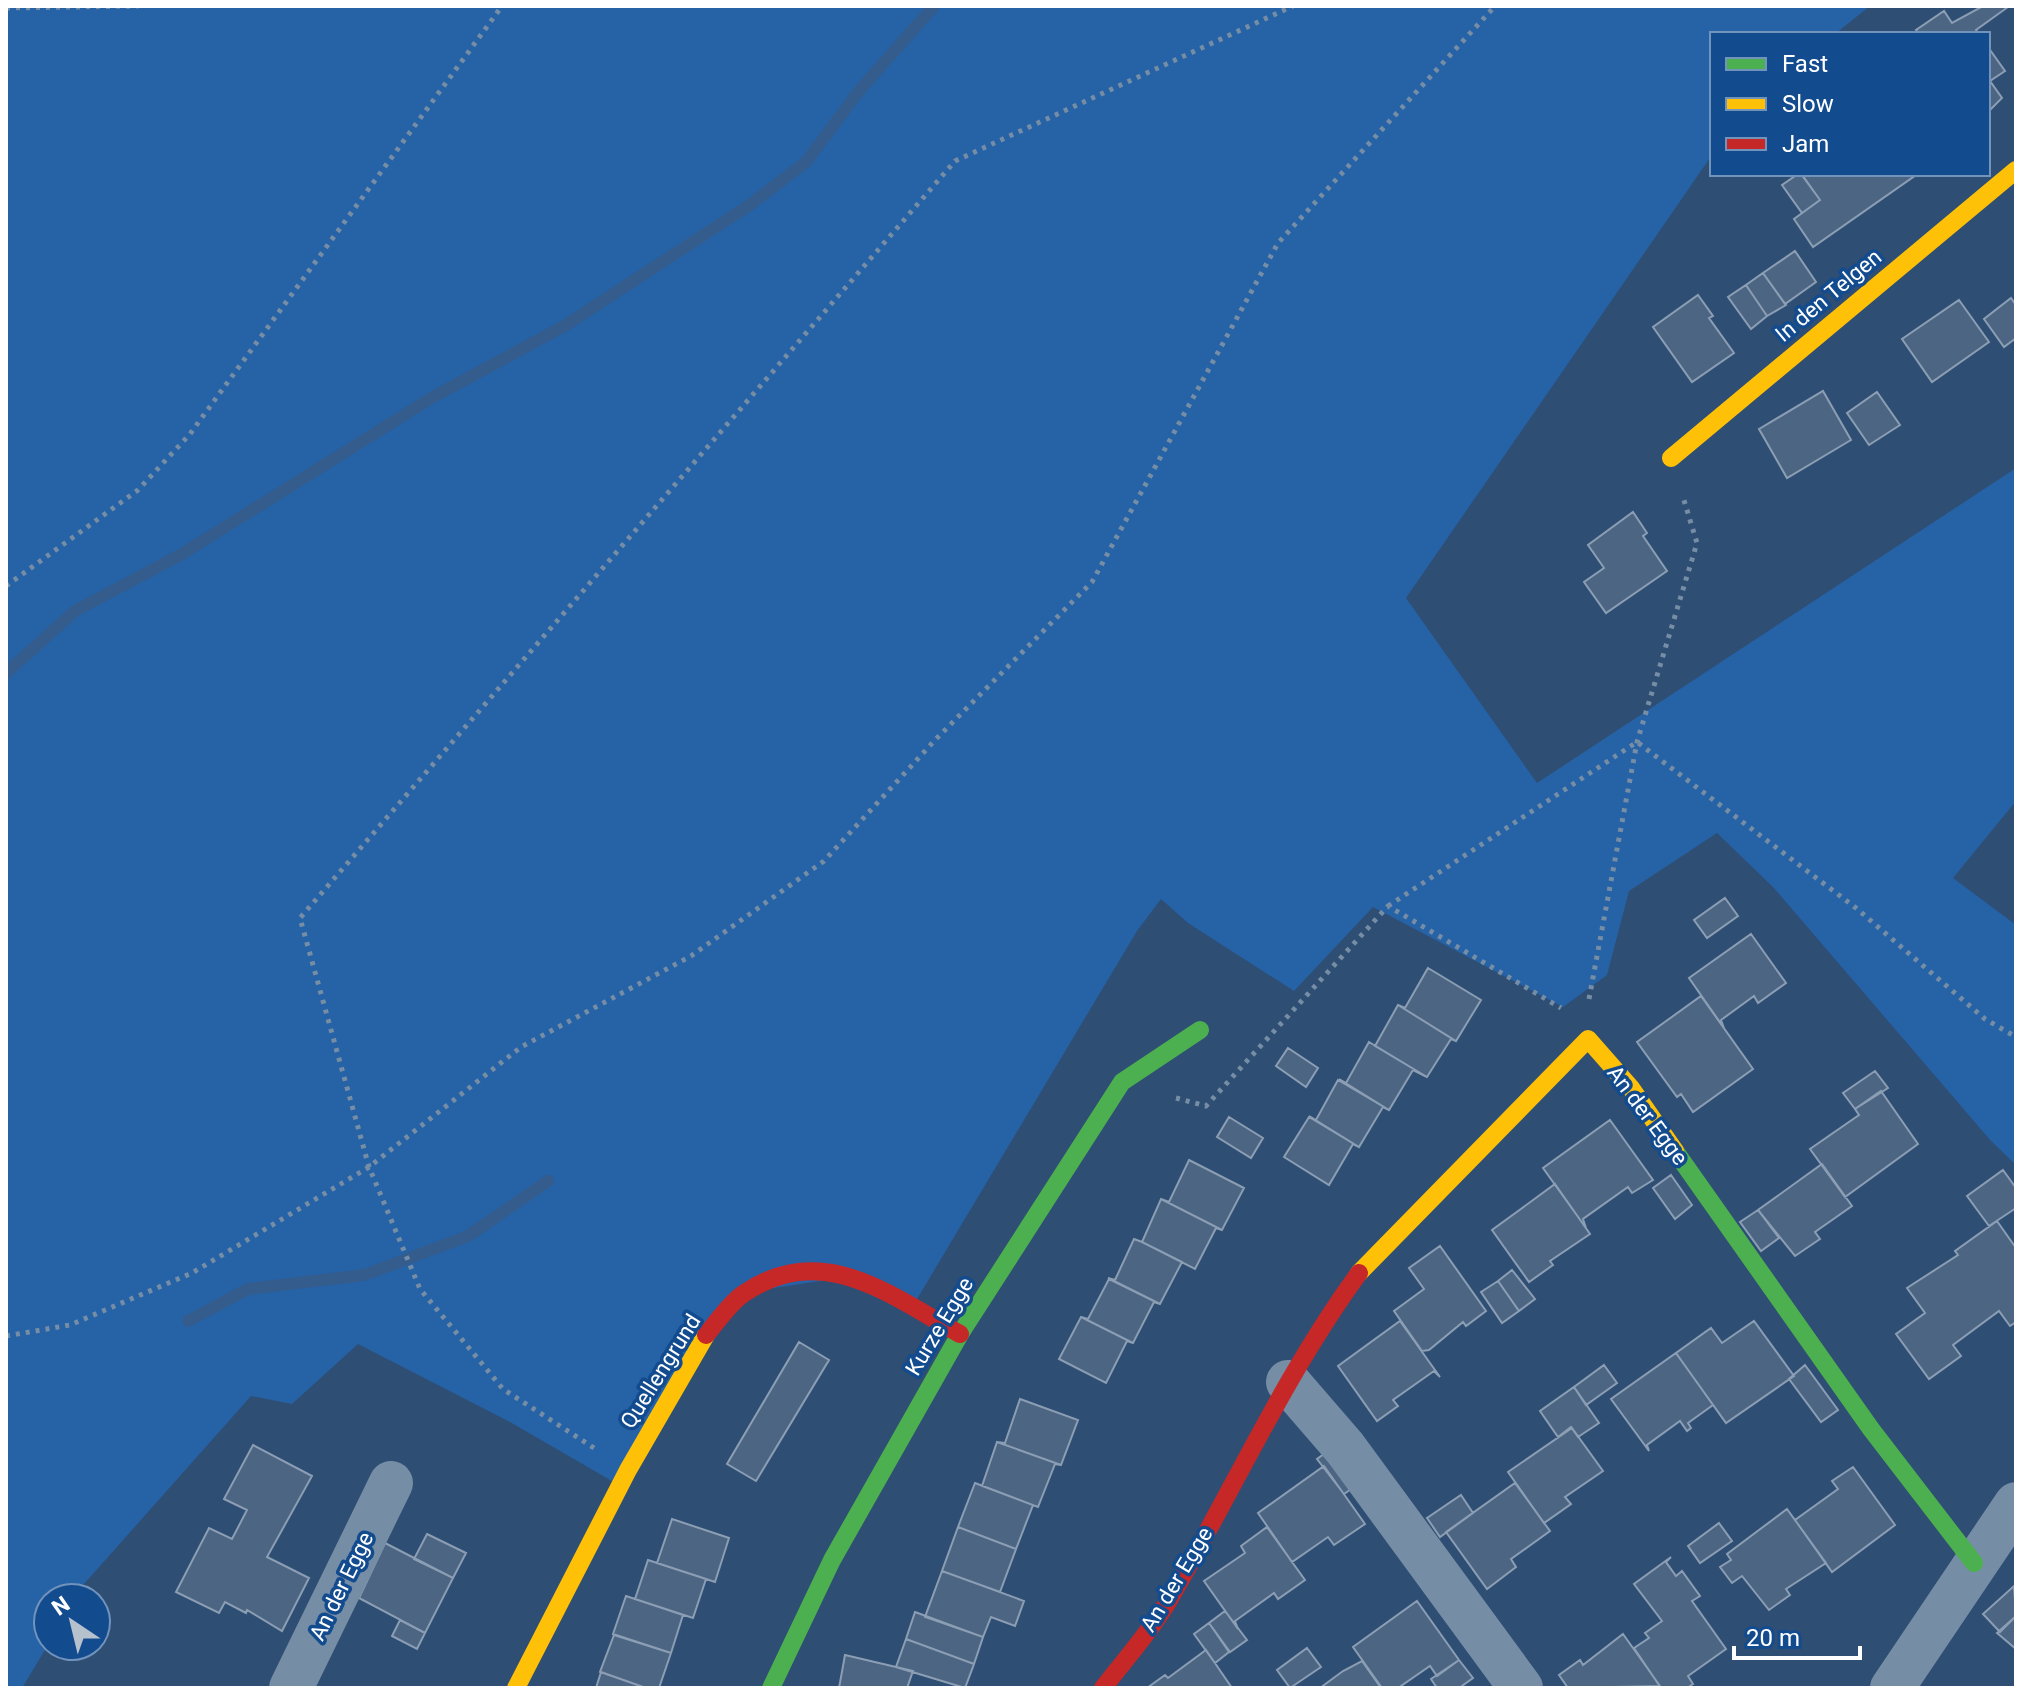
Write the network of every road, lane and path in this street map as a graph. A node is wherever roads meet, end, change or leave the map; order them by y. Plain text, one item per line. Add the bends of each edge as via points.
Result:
1 (139, 6) edge
2 (502, 6) edge
3 (1293, 6) edge
4 (1495, 6) edge
5 (6, 8) edge
6 (2016, 170) edge
7 (1671, 458) joint
8 (6, 586) edge
9 (1637, 742) junction
10 (1388, 906) junction
11 (1200, 1030) dead end
12 (1586, 1031) junction
13 (2016, 1037) edge
14 (1122, 1082) junction
15 (369, 1167) junction
16 (960, 1334) junction
17 (6, 1336) edge
18 (1288, 1382) junction
19 (628, 1470) junction
20 (391, 1483) dead end
21 (2016, 1504) edge
22 (1974, 1563) junction
23 (291, 1688) edge
24 (516, 1688) edge
25 (771, 1688) edge
26 (1103, 1688) edge
27 (1521, 1688) edge
28 (1892, 1688) edge

1 - 5 path
2 - 8 path via 190,434 138,490
3 - 15 path via 955,161 300,918
4 - 15 path via 1278,243 1092,582 824,861 691,956 521,1047
6 - 7 street, In den Telgen
7 - 9 path via 1697,543
9 - 10 path
9 - 12 path
9 - 13 path via 1856,908 1985,1019
10 - 12 path
10 - 14 path via 1206,1106
11 - 14 street, Kurze Egge
12 - 18 street, An der Egge via 1367,1263
12 - 22 street, An der Egge via 1871,1429
14 - 16 street, Kurze Egge
15 - 17 path via 192,1273 70,1325
15 - 19 path via 420,1289 503,1389
16 - 19 street, Quellengrund via 861,1279 824,1269 791,1272 743,1294 705,1336
16 - 25 street, Kurze Egge via 832,1560
18 - 26 street, An der Egge via 1164,1608
18 - 27 street via 1345,1448
19 - 24 street, Quellengrund
20 - 23 street, An der Egge
21 - 22 street
22 - 28 street

